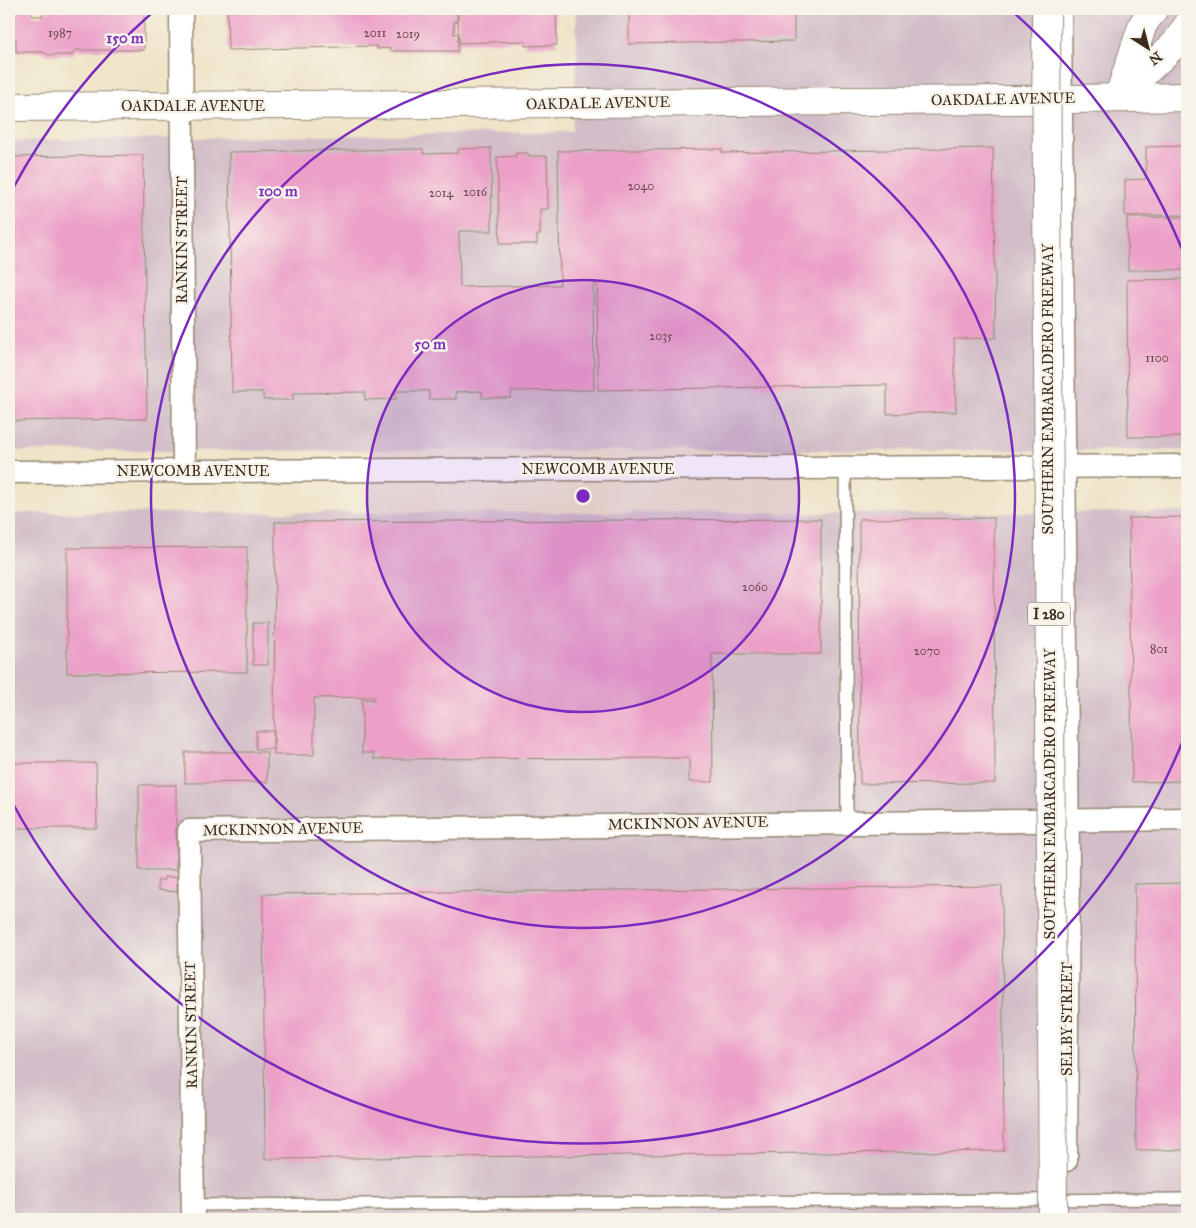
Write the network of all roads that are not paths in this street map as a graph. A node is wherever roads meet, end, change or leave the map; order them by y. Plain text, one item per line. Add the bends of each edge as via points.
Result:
1 (180, 9) edge
2 (1046, 9) edge
3 (1061, 9) edge
4 (1154, 9) edge
5 (1187, 26) edge
6 (1119, 97) junction
7 (1187, 97) edge
8 (1060, 100) junction
9 (181, 107) junction
10 (9, 108) edge
11 (1187, 466) edge
12 (1064, 468) junction
13 (845, 469) junction
14 (184, 470) junction
15 (9, 472) edge
16 (1068, 818) junction
17 (1187, 819) edge
18 (847, 821) junction
19 (189, 830) joint
20 (1187, 1199) edge
21 (193, 1212) edge
22 (1063, 1214) edge

1 - 9 street, RANKIN STREET
2 - 22 main road, SOUTHERN EMBARCADERO FREEWAY / I 280, bridge
3 - 8 street, SELBY STREET
3 - 22 main road, SOUTHERN EMBARCADERO FREEWAY / I 280
4 - 6 main road via 1143,24
5 - 6 main road via 1175,44
6 - 7 main road, OAKDALE AVENUE
6 - 8 main road, OAKDALE AVENUE
8 - 9 main road, OAKDALE AVENUE
8 - 12 street, SELBY STREET
9 - 10 main road, OAKDALE AVENUE
9 - 14 street, RANKIN STREET
11 - 12 street, NEWCOMB AVENUE
12 - 13 street, NEWCOMB AVENUE
12 - 16 street, SELBY STREET
13 - 14 street, NEWCOMB AVENUE
13 - 18 lane
14 - 15 street, NEWCOMB AVENUE
16 - 17 street, MCKINNON AVENUE
16 - 18 street, MCKINNON AVENUE
16 - 22 street, SELBY STREET
18 - 19 street, MCKINNON AVENUE
19 - 21 street, RANKIN STREET
20 - 22 lane
21 - 22 lane

